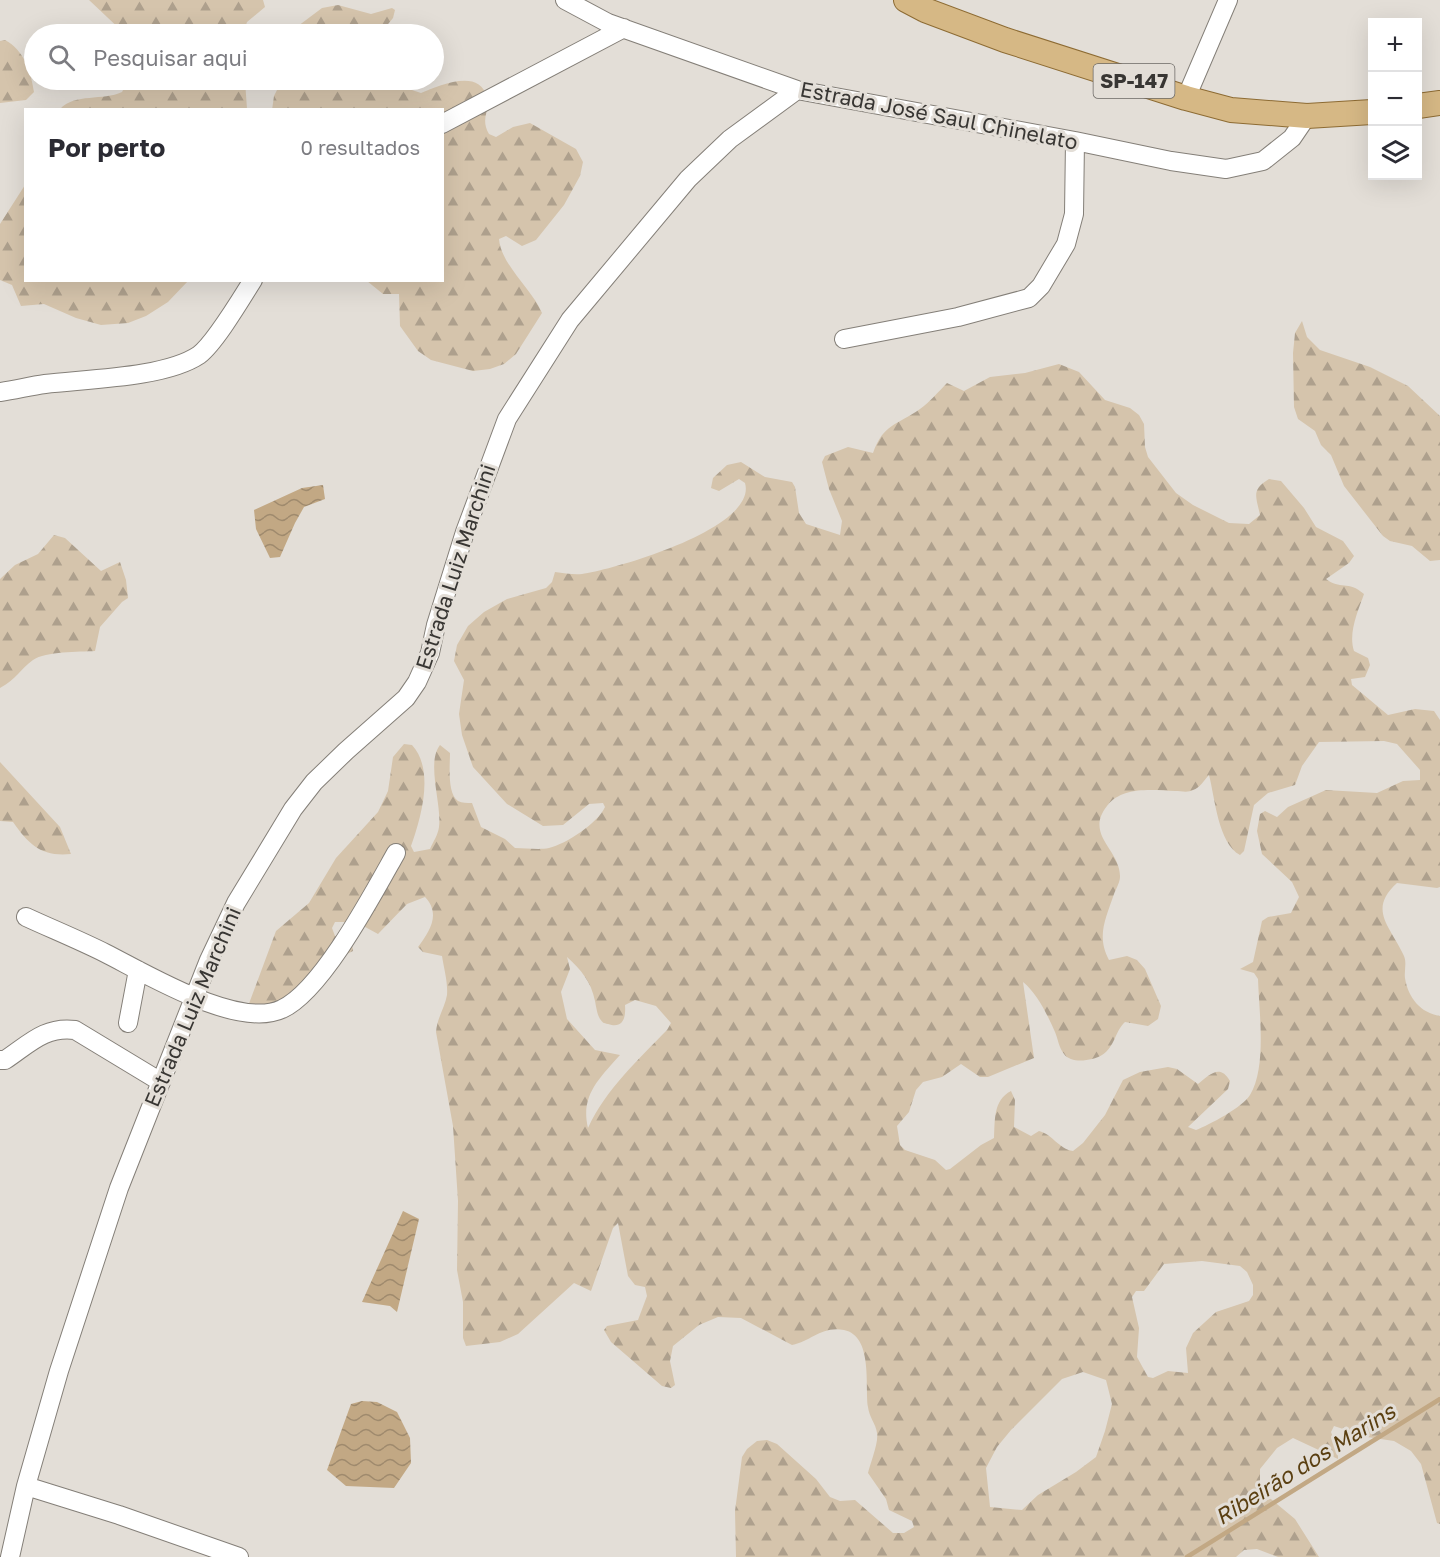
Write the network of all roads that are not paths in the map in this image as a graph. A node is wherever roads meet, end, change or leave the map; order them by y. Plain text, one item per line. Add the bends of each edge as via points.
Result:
1 (566, 0) edge
2 (906, 0) edge
3 (1228, 0) edge
4 (624, 28) junction
5 (796, 90) junction
6 (1186, 98) junction
7 (1440, 103) edge
8 (1422, 105) edge
9 (1368, 112) edge
10 (1307, 116) junction
11 (444, 123) edge
12 (1075, 141) junction
13 (252, 282) edge
14 (844, 339) dead end
15 (0, 392) edge
16 (396, 853) dead end
17 (26, 917) dead end
18 (138, 970) junction
19 (195, 998) junction
20 (128, 1023) dead end
21 (0, 1060) edge
22 (161, 1082) junction
23 (26, 1486) junction
24 (10, 1557) edge
25 (238, 1557) edge

1 - 4 street, Estrada José Saul Chinelato
2 - 6 main road, SP-147 via 1005,40
3 - 6 street
4 - 5 street, Estrada José Saul Chinelato
4 - 11 street
5 - 12 street, Estrada José Saul Chinelato
5 - 19 street, Estrada Luiz Marchini via 730,139 688,179 570,320 507,419 465,532 430,653 417,682 406,698 314,782 292,809 236,903
6 - 10 main road, SP-147 via 1232,110
7 - 8 main road
9 - 10 main road, SP-147
10 - 12 street, Estrada José Saul Chinelato via 1292,138 1263,161 1226,169
12 - 14 street via 1074,214 1066,244 1041,286 1029,298 958,317
13 - 15 street via 210,344 184,362 117,377
16 - 19 street via 328,964 304,993 282,1009 249,1014
17 - 18 street
18 - 19 street
18 - 20 street
19 - 22 street, Estrada Luiz Marchini
21 - 22 street via 46,1032 62,1028 75,1030
22 - 23 street, Estrada Luiz Marchini via 119,1188
23 - 24 street, Estrada Luiz Marchini
23 - 25 street

